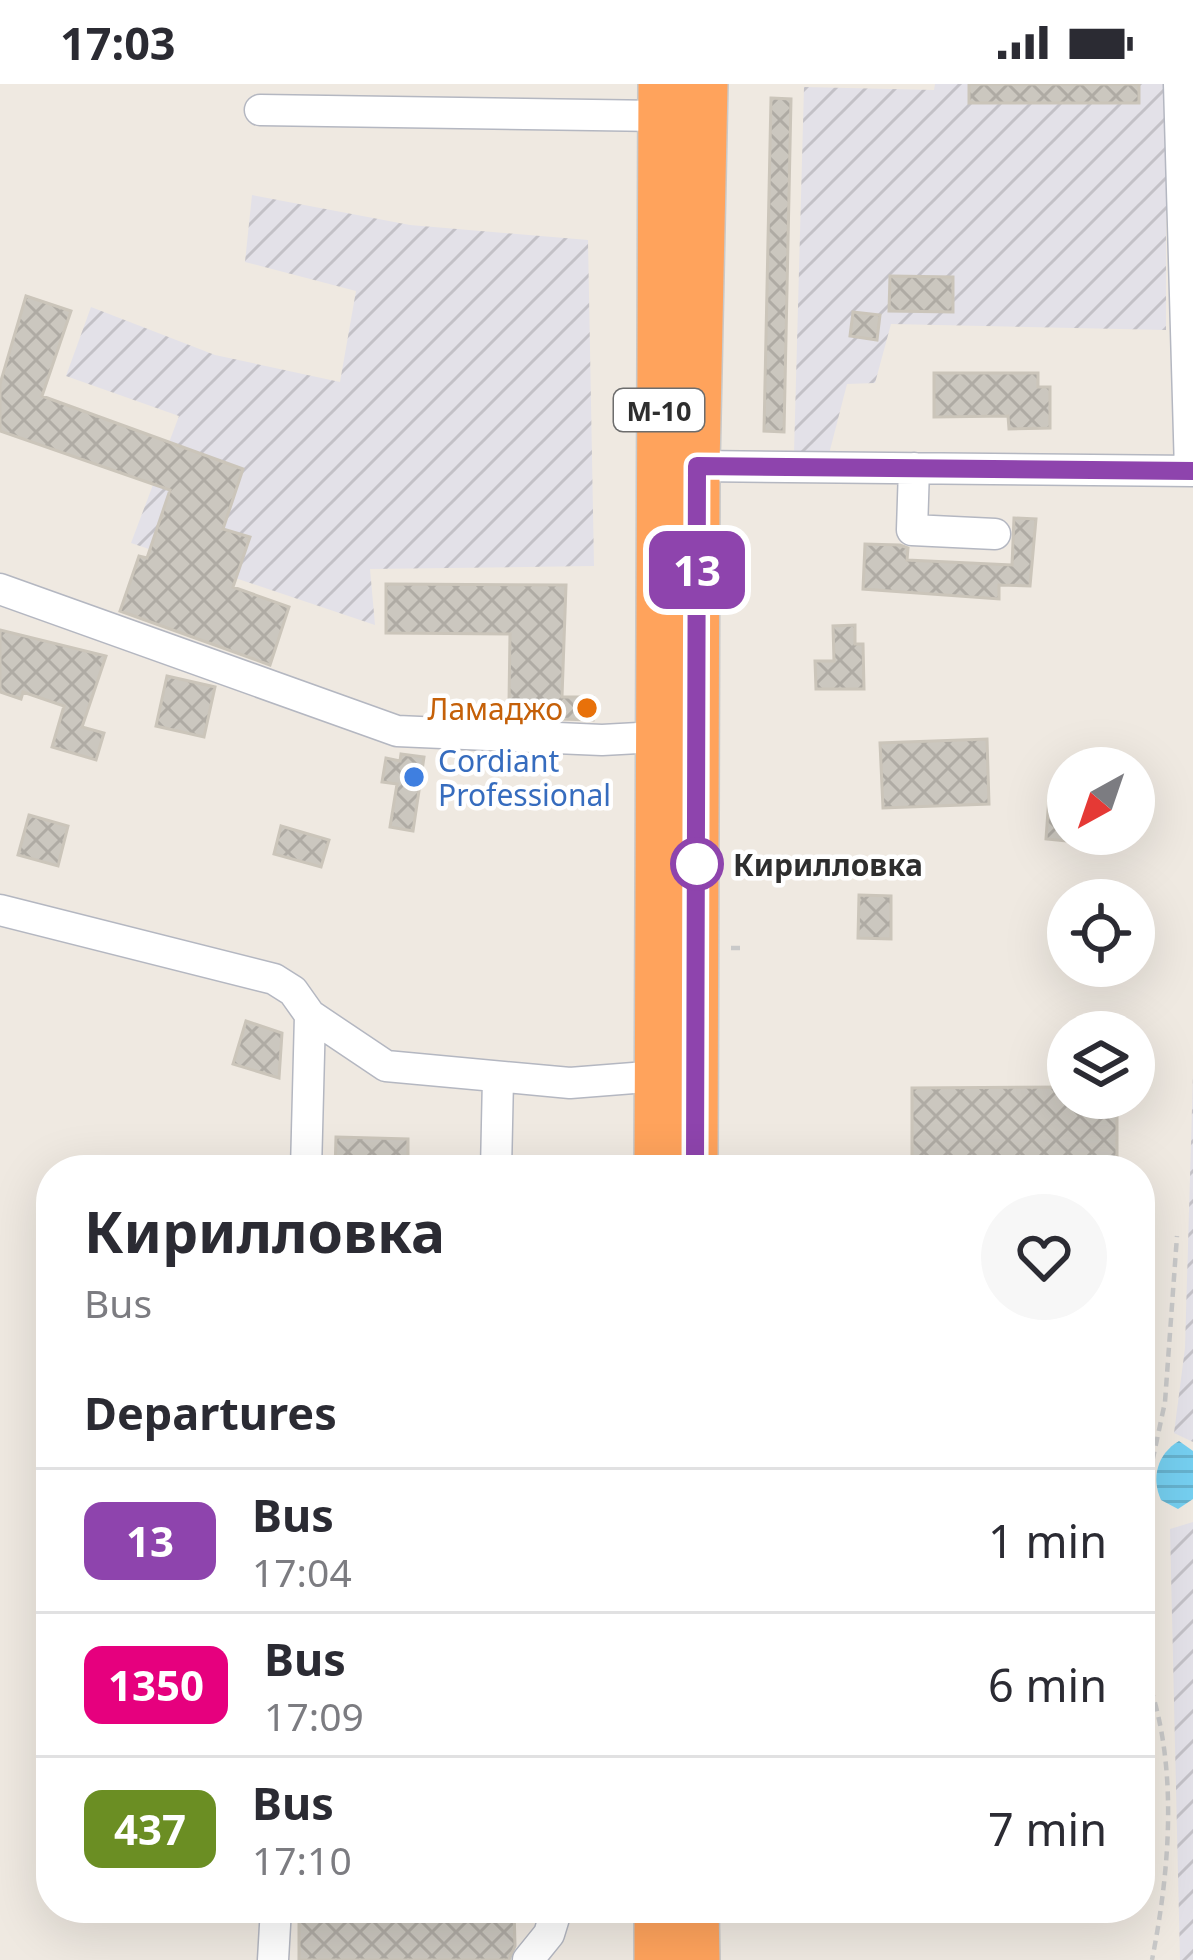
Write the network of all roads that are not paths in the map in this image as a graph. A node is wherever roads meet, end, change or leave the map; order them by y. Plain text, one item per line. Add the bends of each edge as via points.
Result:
1 (705, 84) edge
2 (1179, 84) edge
3 (661, 100) edge
4 (260, 110) dead end
5 (697, 466) junction
6 (914, 468) junction
7 (1192, 471) edge
8 (995, 534) dead end
9 (0, 590) edge
10 (657, 737) junction
11 (0, 910) edge
12 (310, 1015) junction
13 (658, 1076) junction
14 (498, 1078) junction
15 (306, 1155) edge
16 (496, 1155) edge
17 (658, 1155) edge
18 (695, 1155) edge
19 (275, 1923) edge
20 (552, 1923) edge
21 (657, 1923) edge
22 (696, 1923) edge
23 (273, 1960) edge
24 (528, 1960) edge
25 (657, 1960) edge
26 (697, 1960) edge

1 - 5 highway, М-10
2 - 7 street
3 - 4 street
3 - 10 highway, М-10
5 - 6 street
5 - 18 highway, М-10
6 - 7 street
6 - 8 street via 912,530
9 - 10 street via 397,731
10 - 13 highway, М-10
11 - 12 street via 274,979
12 - 14 street via 386,1066
12 - 15 street
13 - 14 street
13 - 17 highway, М-10
14 - 16 street
19 - 23 street
20 - 24 street
21 - 25 highway
22 - 26 highway

